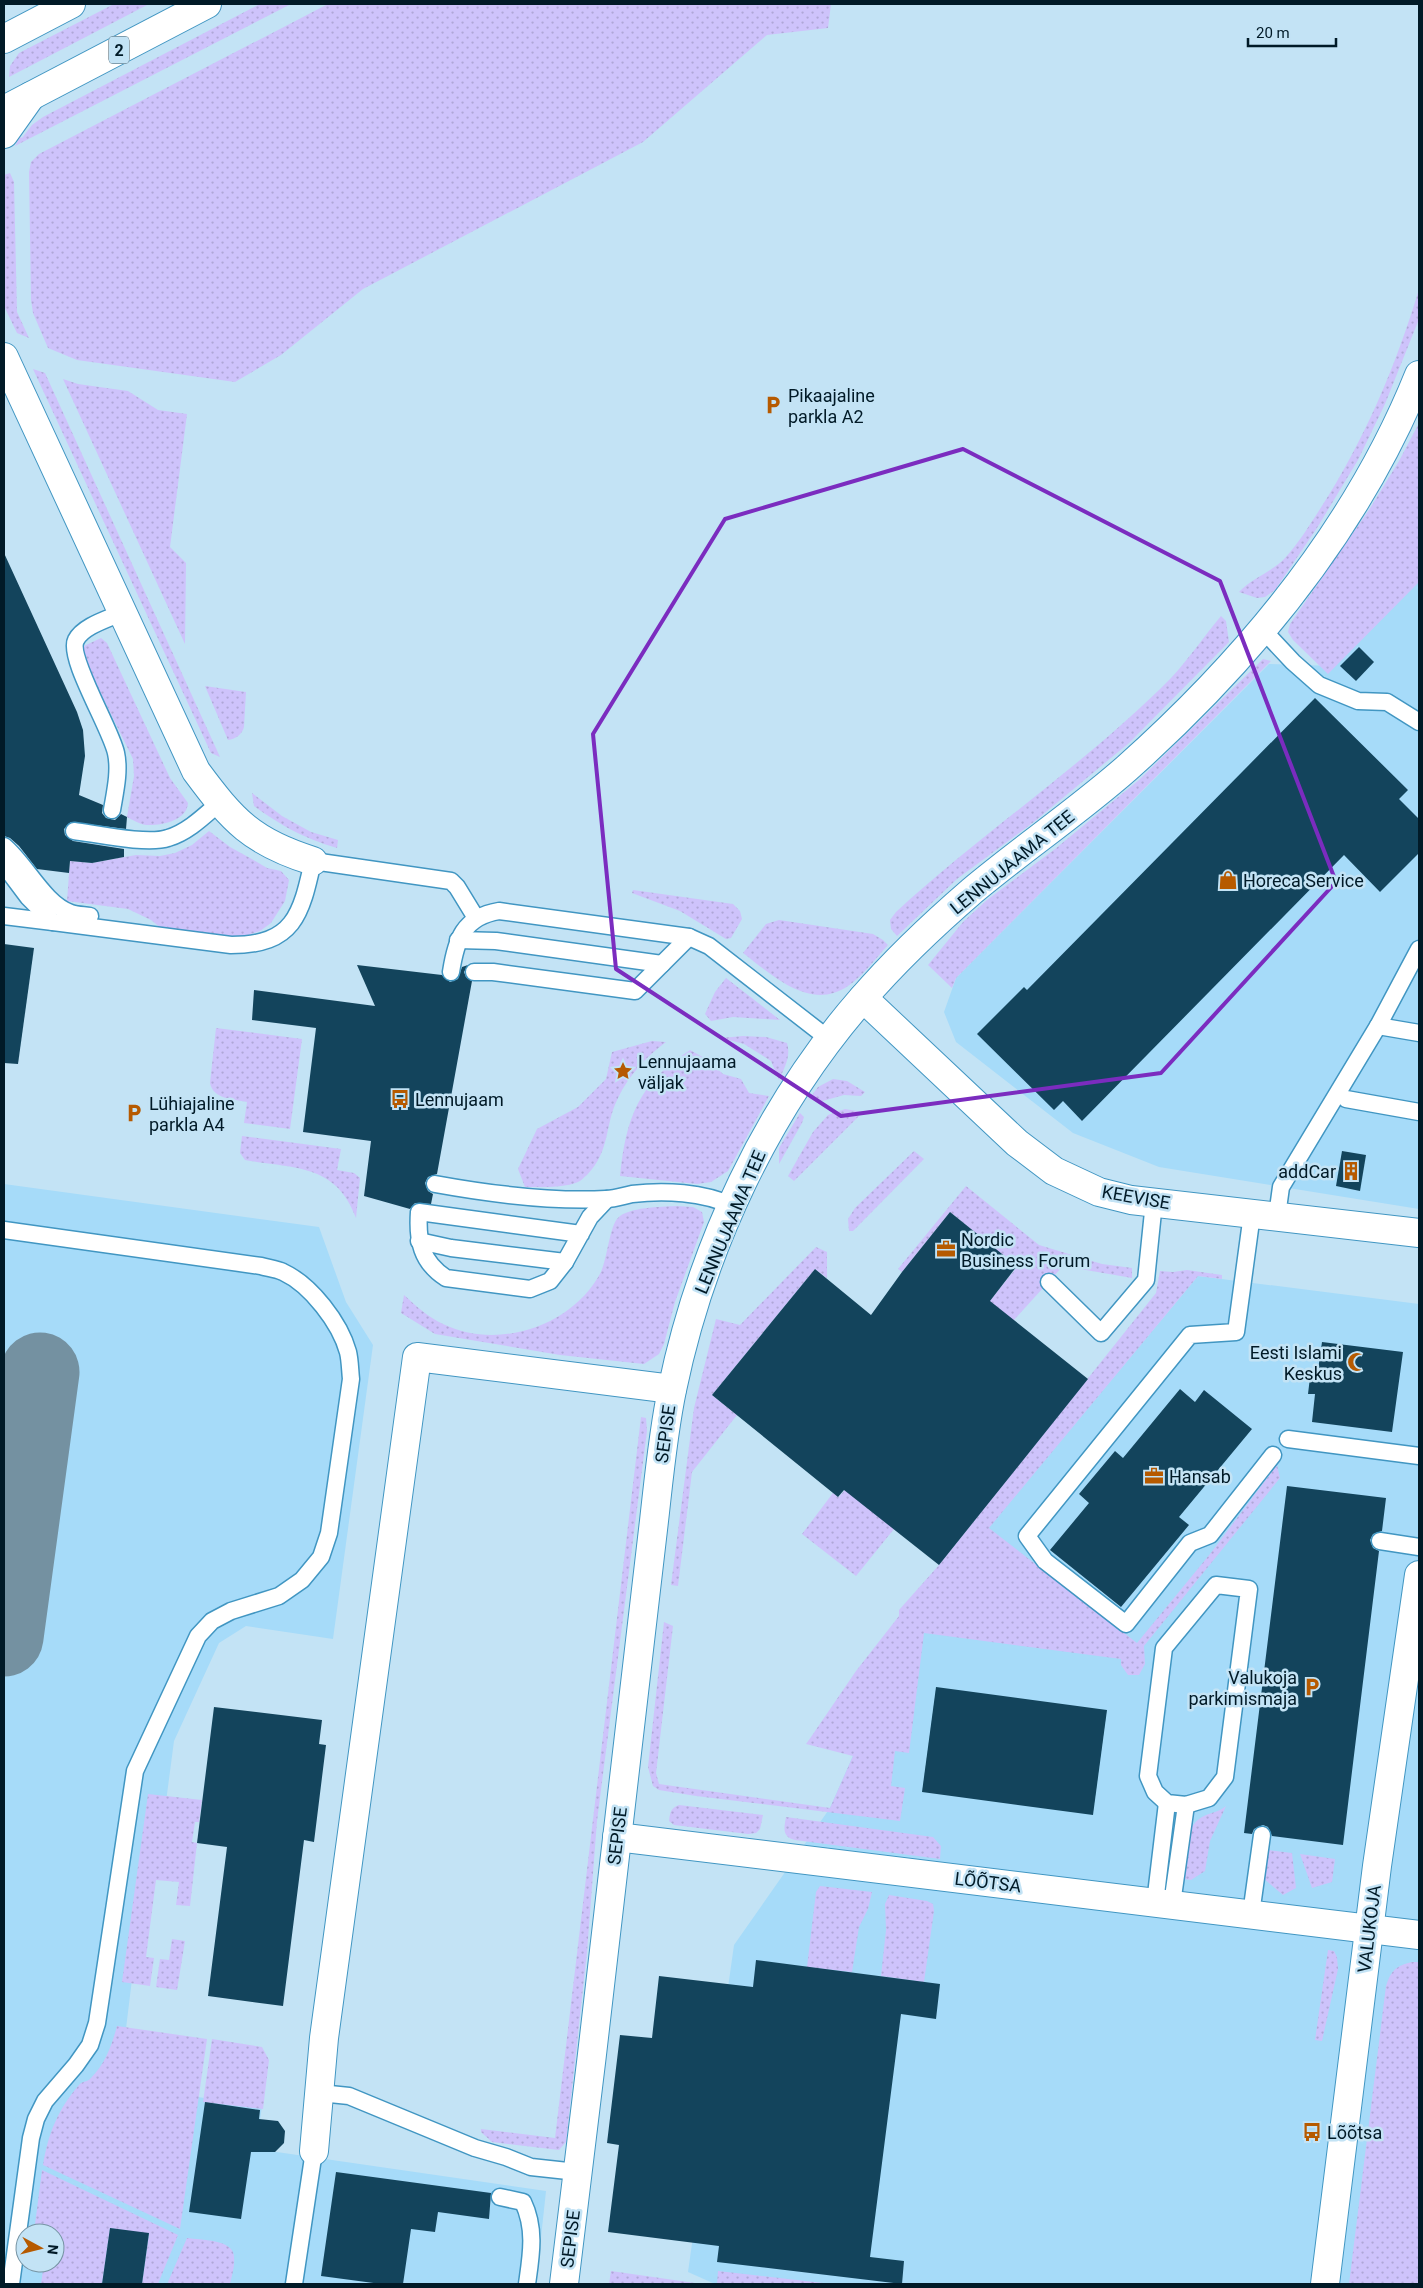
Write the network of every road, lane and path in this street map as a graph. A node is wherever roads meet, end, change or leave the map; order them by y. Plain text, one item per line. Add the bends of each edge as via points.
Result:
1 (71, 4) edge
2 (208, 4) edge
3 (4, 39) edge
4 (31, 96) junction
5 (4, 110) edge
6 (4, 134) edge
7 (4, 357) edge
8 (1419, 376) edge
9 (121, 613) junction
10 (1263, 630) junction
11 (1419, 722) edge
12 (219, 803) junction
13 (112, 810) dead end
14 (74, 831) dead end
15 (4, 846) edge
16 (313, 861) junction
17 (4, 865) edge
18 (4, 916) edge
19 (476, 918) junction
20 (52, 922) junction
21 (148, 935) junction
22 (689, 938) junction
23 (458, 940) junction
24 (1419, 949) edge
25 (662, 964) junction
26 (450, 972) dead end
27 (474, 972) dead end
28 (863, 998) junction
29 (1378, 1026) junction
30 (1419, 1033) edge
31 (830, 1040) junction
32 (1346, 1099) dead end
33 (1419, 1112) edge
34 (435, 1184) dead end
35 (607, 1200) junction
36 (1154, 1202) junction
37 (733, 1206) junction
38 (1265, 1215) junction
39 (4, 1230) edge
40 (1419, 1233) edge
41 (581, 1234) junction
42 (419, 1241) junction
43 (566, 1262) junction
44 (1049, 1282) dead end
45 (672, 1389) junction
46 (1288, 1439) dead end
47 (1273, 1455) dead end
48 (1419, 1456) edge
49 (1380, 1541) dead end
50 (1419, 1547) edge
51 (1419, 1575) edge
52 (1167, 1803) junction
53 (1186, 1805) junction
54 (1262, 1835) dead end
55 (617, 1837) junction
56 (1164, 1903) junction
57 (1251, 1914) junction
58 (1370, 1928) junction
59 (1419, 1935) edge
60 (320, 2093) junction
61 (314, 2151) joint
62 (577, 2172) junction
63 (500, 2197) dead end
64 (11, 2284) edge
65 (294, 2284) edge
66 (527, 2284) edge
67 (564, 2284) edge
68 (1325, 2284) edge

1 - 3 main road
2 - 4 main road, 2
4 - 5 main road, 2
4 - 6 main road
7 - 9 main road
8 - 10 main road, LENNUJAAMA TEE via 1373,471 1328,546
9 - 12 main road via 196,772
9 - 13 lane via 82,632 74,650 117,754
10 - 11 lane via 1292,662 1319,685 1358,701 1387,702
10 - 28 main road, LENNUJAAMA TEE via 1198,701 1126,769 974,889
12 - 14 lane via 196,823 167,839
12 - 16 main road via 254,835 276,848
15 - 21 lane via 58,906 71,913 124,921
16 - 19 lane via 451,881
16 - 21 lane via 301,907 293,922 267,942 231,945
17 - 20 lane
18 - 20 lane
19 - 22 lane via 499,911
19 - 23 lane
20 - 21 lane
22 - 25 lane
22 - 31 lane via 709,946
23 - 25 lane via 496,940
23 - 26 lane
24 - 29 lane
25 - 27 lane via 635,991
28 - 31 main road, LENNUJAAMA TEE
28 - 36 main road, KEEVISE via 1017,1143 1054,1171 1100,1192
29 - 30 lane
29 - 38 lane
31 - 37 main road, LENNUJAAMA TEE via 785,1106 747,1171
32 - 33 lane
34 - 35 lane via 542,1198
35 - 37 lane via 655,1192 693,1195
35 - 41 lane via 590,1217
36 - 38 main road, KEEVISE
36 - 44 lane via 1146,1280 1101,1333
37 - 45 main road, LENNUJAAMA TEE via 694,1308
38 - 40 main road, KEEVISE
38 - 47 lane via 1236,1332 1190,1335 1027,1536 1045,1561 1126,1624 1190,1543 1210,1534
39 - 64 lane via 261,1266 284,1272 322,1305 339,1329 348,1353 351,1378 329,1533 321,1557 302,1580 279,1596 231,1611 212,1621 198,1636 135,1771 97,2023 90,2045 44,2101 36,2119
41 - 42 lane via 419,1212
41 - 43 lane
42 - 43 lane via 450,1248
42 - 43 lane via 429,1264 446,1278 530,1289 550,1281
45 - 55 main road, SEPISE
45 - 60 main road via 417,1357 325,2029
46 - 48 lane
49 - 50 lane
51 - 58 main road, VALUKOJA
52 - 53 lane
52 - 53 lane via 1155,1792 1148,1776 1164,1648 1216,1585 1249,1589 1225,1777 1209,1798
52 - 56 lane
53 - 56 lane
54 - 57 lane
55 - 56 main road, LÕÕTSA
55 - 62 main road, SEPISE
56 - 57 main road, LÕÕTSA
57 - 58 main road, LÕÕTSA
58 - 59 main road, LÕÕTSA
58 - 68 main road, VALUKOJA
60 - 61 main road
60 - 62 lane via 349,2096 475,2148 531,2167
61 - 65 lane
62 - 67 main road, SEPISE
63 - 66 lane via 523,2202 529,2214 533,2244

